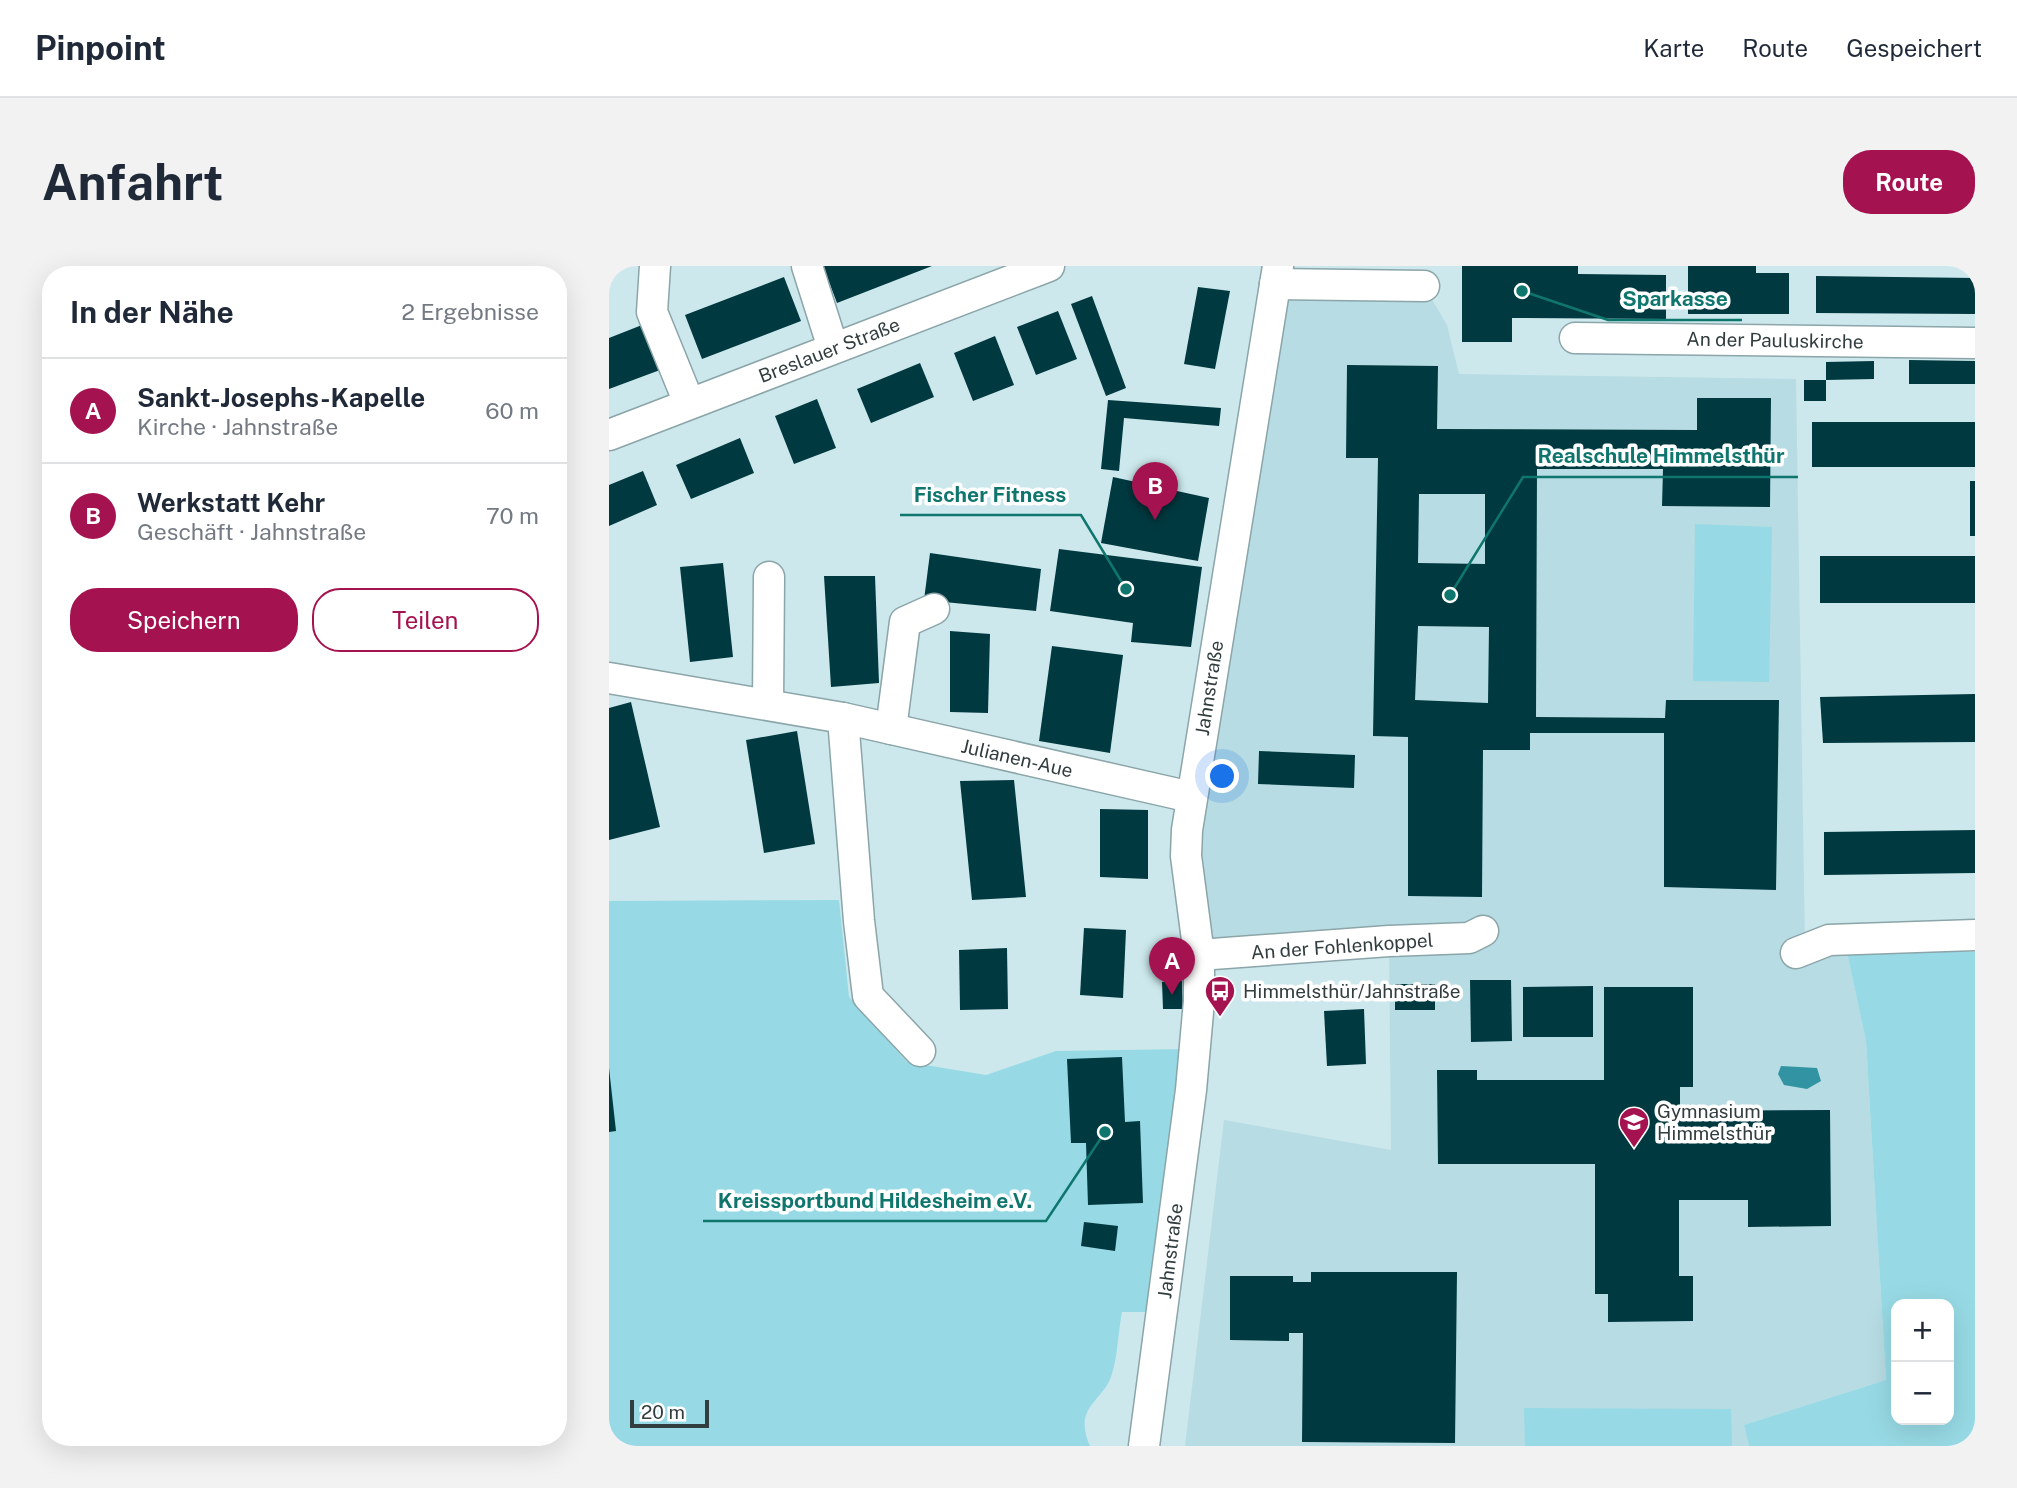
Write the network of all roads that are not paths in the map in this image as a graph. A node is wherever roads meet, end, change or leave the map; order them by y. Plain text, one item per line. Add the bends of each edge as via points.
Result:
1 (655, 266) edge
2 (807, 266) edge
3 (1049, 266) edge
4 (1277, 275) edge
5 (1424, 286) dead end
6 (1574, 338) dead end
7 (1975, 343) edge
8 (833, 348) junction
9 (689, 402) junction
10 (609, 435) edge
11 (769, 577) dead end
12 (934, 609) dead end
13 (609, 678) edge
14 (768, 704) junction
15 (843, 718) junction
16 (891, 729) junction
17 (1191, 797) junction
18 (1483, 930) dead end
19 (1975, 935) edge
20 (1796, 953) dead end
21 (1199, 956) junction
22 (920, 1051) dead end
23 (1144, 1446) edge

1 - 9 street via 652,312
2 - 8 street
3 - 8 street, Breslauer Straße
4 - 5 street
4 - 17 street, Jahnstraße
6 - 7 street, An der Pauluskirche
8 - 9 street, Breslauer Straße
9 - 10 street, Breslauer Straße
11 - 14 street
12 - 16 street via 905,622
13 - 14 street, Julianen-Aue
14 - 15 street, Julianen-Aue
15 - 16 street, Julianen-Aue
15 - 22 street via 868,996
16 - 17 street, Julianen-Aue
17 - 21 street, Jahnstraße via 1186,856
18 - 21 street, An der Fohlenkoppel via 1469,939
19 - 20 street via 1829,940
21 - 23 street, Jahnstraße via 1191,1090

